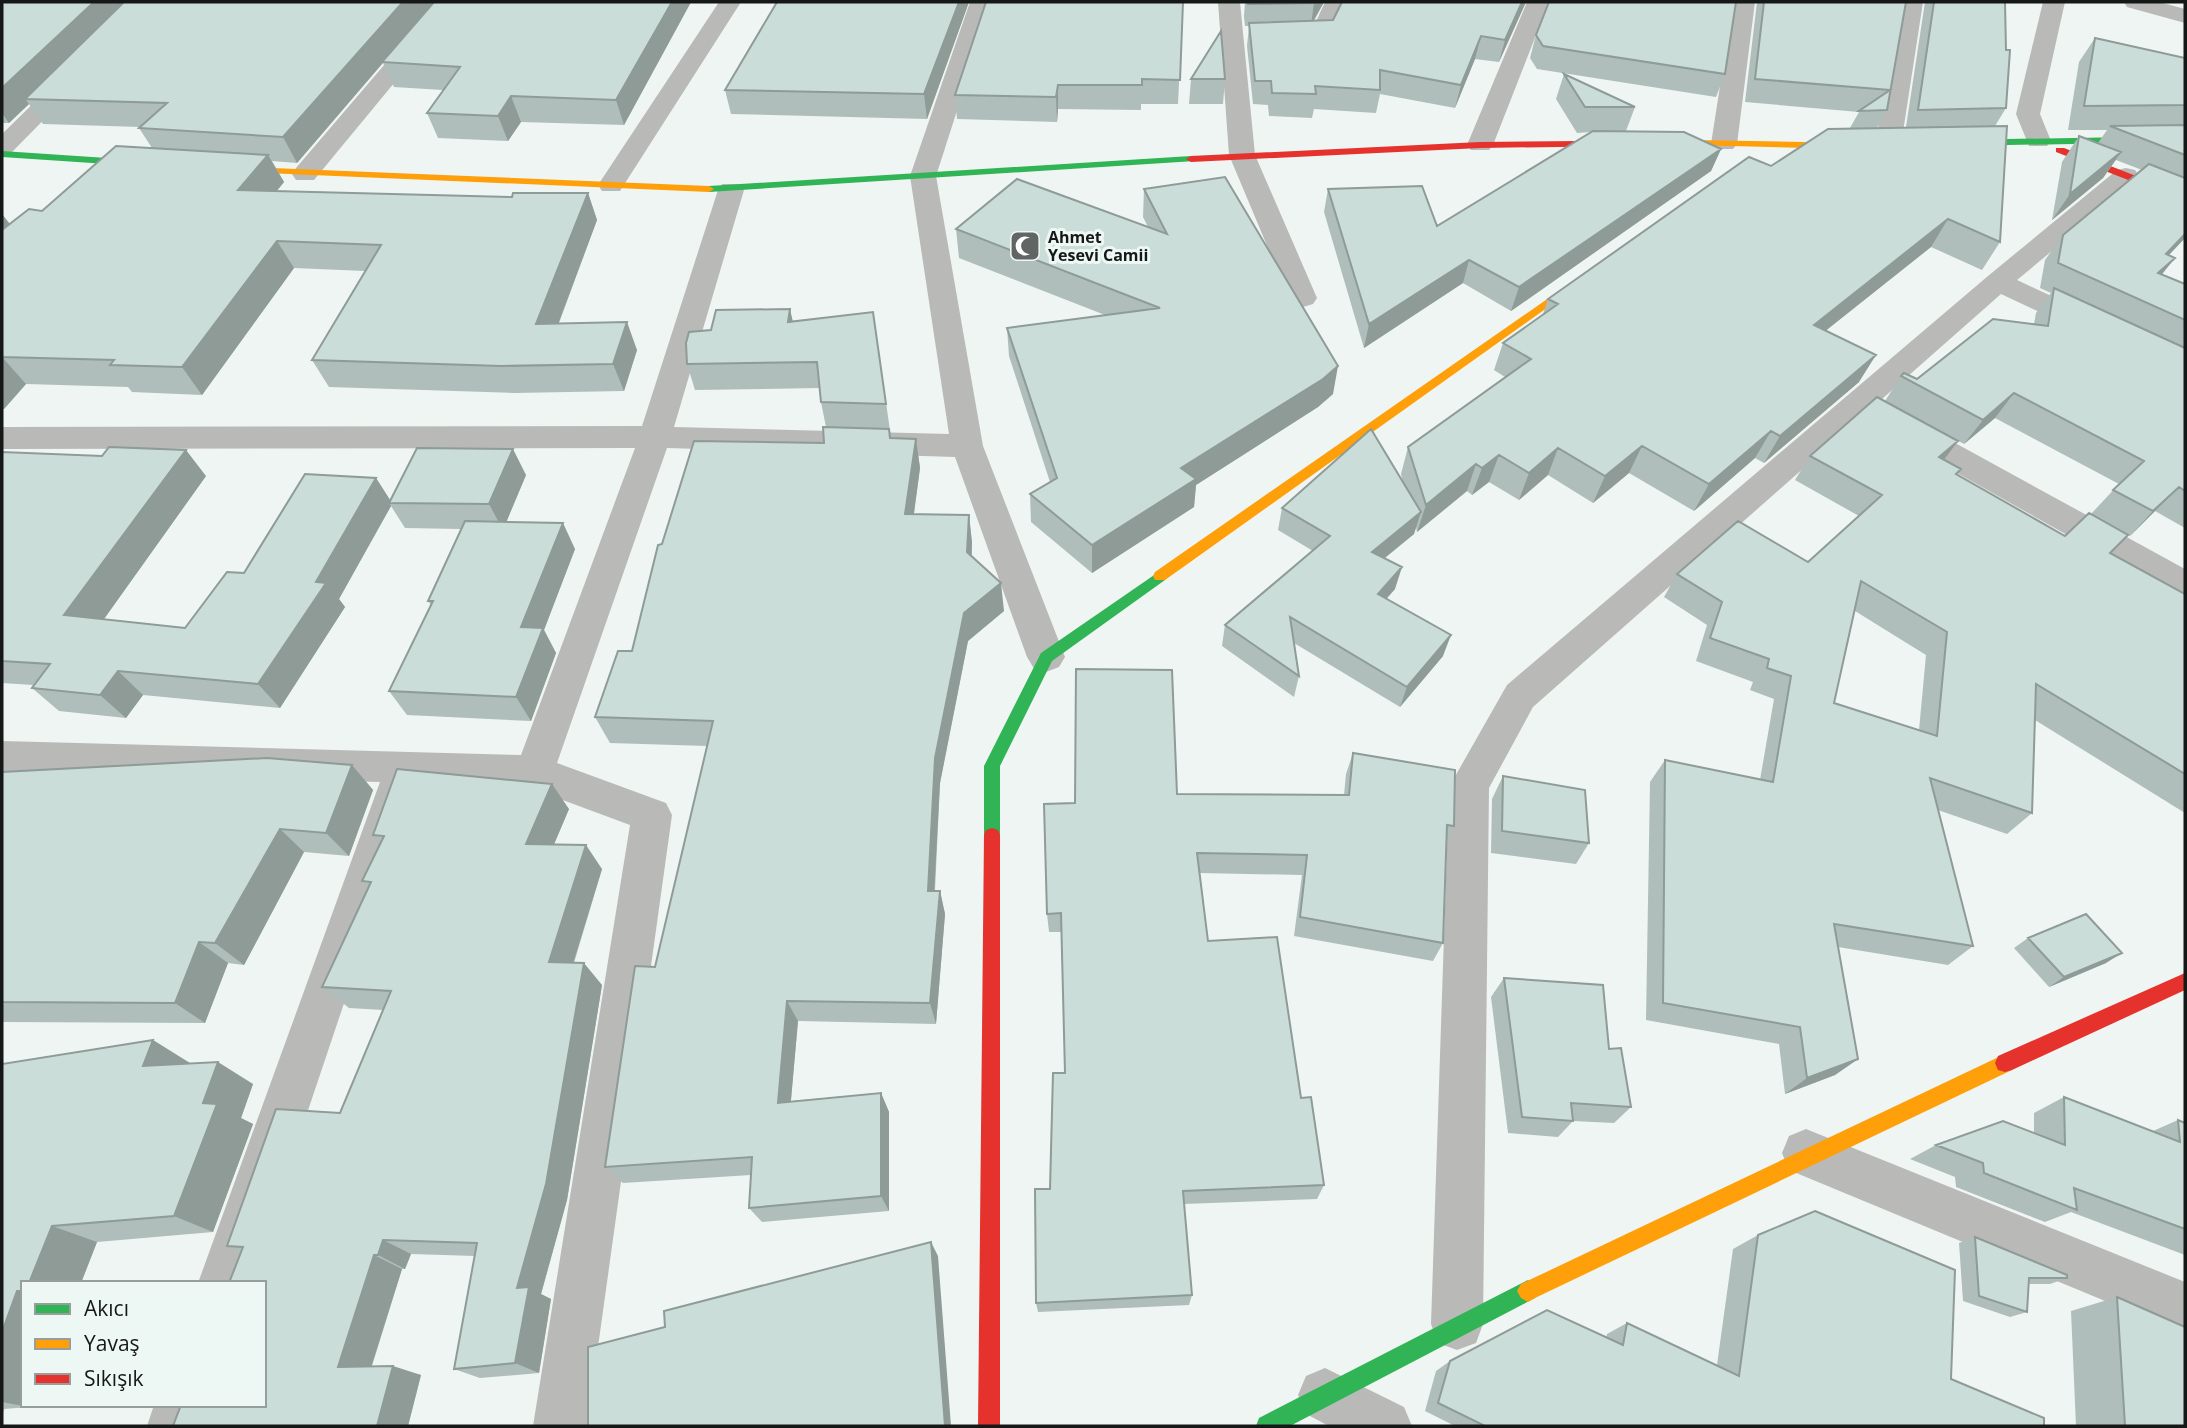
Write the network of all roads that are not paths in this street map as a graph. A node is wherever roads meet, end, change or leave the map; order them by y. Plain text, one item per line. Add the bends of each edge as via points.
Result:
1 (149, 2) edge
2 (450, 2) edge
3 (730, 2) edge
4 (981, 2) edge
5 (1229, 2) edge
6 (1336, 2) edge
7 (1538, 2) edge
8 (1744, 2) edge
9 (1912, 2) edge
10 (2054, 2) edge
11 (2135, 2) edge
12 (2185, 16) edge
13 (1234, 36) junction
14 (2185, 139) edge
15 (2038, 141) junction
16 (1724, 144) junction
17 (1943, 144) edge
18 (1480, 145) junction
19 (1895, 145) joint
20 (1768, 146) junction
21 (2, 148) edge
22 (2, 154) edge
23 (1242, 155) junction
24 (120, 162) junction
25 (1746, 162) edge
26 (173, 166) edge
27 (213, 168) edge
28 (305, 174) junction
29 (923, 176) junction
30 (2126, 176) junction
31 (611, 185) junction
32 (88, 188) edge
33 (731, 190) junction
34 (2185, 199) edge
35 (1599, 266) edge
36 (1998, 282) junction
37 (1303, 298) dead end
38 (2185, 370) edge
39 (1860, 404) junction
40 (655, 437) junction
41 (2, 438) edge
42 (967, 446) junction
43 (2185, 585) edge
44 (1046, 657) junction
45 (2, 757) edge
46 (405, 766) junction
47 (534, 772) junction
48 (2185, 981) edge
49 (1806, 1153) junction
50 (225, 1281) edge
51 (2185, 1308) edge
52 (1457, 1324) junction
53 (1325, 1395) junction
54 (180, 1407) edge
55 (174, 1426) edge
56 (560, 1426) edge
57 (989, 1426) edge
58 (1267, 1426) edge
59 (1385, 1426) edge

1 - 21 street
2 - 28 street
3 - 31 street
4 - 29 street
5 - 13 street
6 - 13 street via 1321,35
7 - 18 street
8 - 16 street
9 - 19 street
10 - 15 street via 2028,114
11 - 12 street
13 - 23 street
14 - 15 street
15 - 17 street
15 - 30 street
16 - 18 street
16 - 20 street
18 - 23 street
19 - 20 street
20 - 25 street
22 - 24 street
23 - 29 street
23 - 37 street
24 - 26 street
24 - 32 street
27 - 28 street
28 - 31 street
29 - 33 street
29 - 42 street
30 - 34 street
30 - 36 street
31 - 33 street
33 - 40 street
35 - 44 street
36 - 38 street
36 - 39 street
39 - 43 street
39 - 52 street via 1520,696 1469,787
40 - 41 street
40 - 42 street
40 - 47 street
42 - 44 street
44 - 57 street via 992,766
45 - 46 street
46 - 47 street
46 - 50 street
47 - 56 street via 652,815
48 - 49 street
49 - 51 street
49 - 52 street
52 - 53 street
53 - 58 street
53 - 59 street
54 - 55 street

